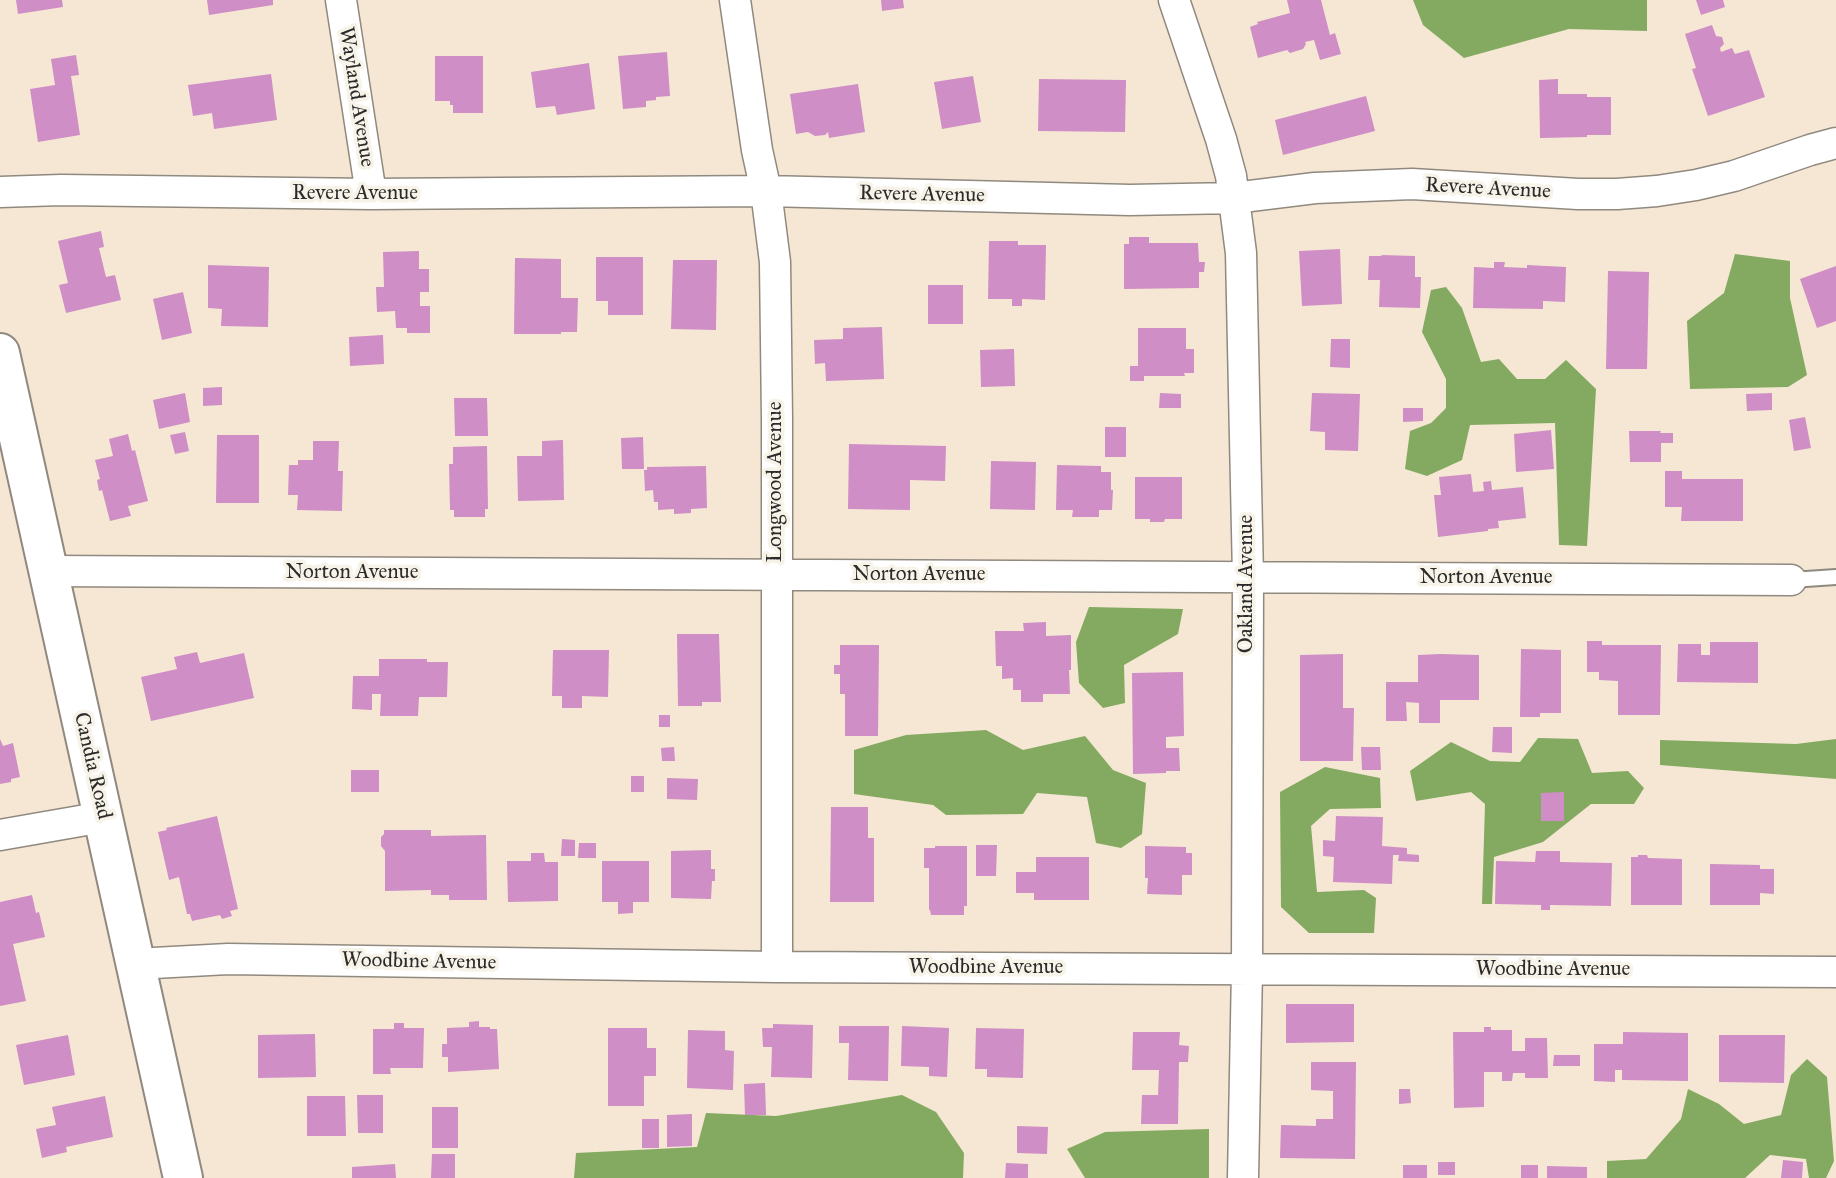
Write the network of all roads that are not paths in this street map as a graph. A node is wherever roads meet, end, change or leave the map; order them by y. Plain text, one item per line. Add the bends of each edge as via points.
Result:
1 (341, 0) edge
2 (735, 0) edge
3 (1174, 0) edge
4 (1836, 144) edge
5 (766, 191) junction
6 (0, 192) edge
7 (371, 194) junction
8 (1234, 198) junction
9 (0, 353) edge
10 (10, 441) edge
11 (48, 571) junction
12 (776, 575) junction
13 (1836, 576) edge
14 (1248, 577) junction
15 (1791, 580) joint
16 (103, 817) junction
17 (0, 835) edge
18 (135, 964) junction
19 (777, 967) junction
20 (1247, 969) junction
21 (1836, 972) edge
22 (183, 1178) edge
23 (1243, 1178) edge

1 - 7 street, Wayland Avenue
2 - 5 street, Longwood Avenue
3 - 8 street, Oakland Avenue via 1221,139
4 - 8 street, Revere Avenue via 1734,176 1657,191 1578,194 1412,184 1315,188
5 - 7 street, Revere Avenue
5 - 8 street, Revere Avenue via 1130,200
5 - 12 street, Longwood Avenue via 775,262
6 - 7 street, Revere Avenue
8 - 14 street, Oakland Avenue via 1241,253
9 - 10 main road, Candia Road
10 - 11 main road, Candia Road
11 - 12 street, Norton Avenue
11 - 16 main road, Candia Road
12 - 14 street, Norton Avenue
12 - 19 street, Longwood Avenue
13 - 15 lane
14 - 15 street, Norton Avenue
14 - 20 street, Oakland Avenue
16 - 17 street
16 - 18 main road, Candia Road
18 - 19 street, Woodbine Avenue via 228,960
18 - 22 main road, Candia Road
19 - 20 street, Woodbine Avenue
20 - 21 street, Woodbine Avenue
20 - 23 street, Oakland Avenue

